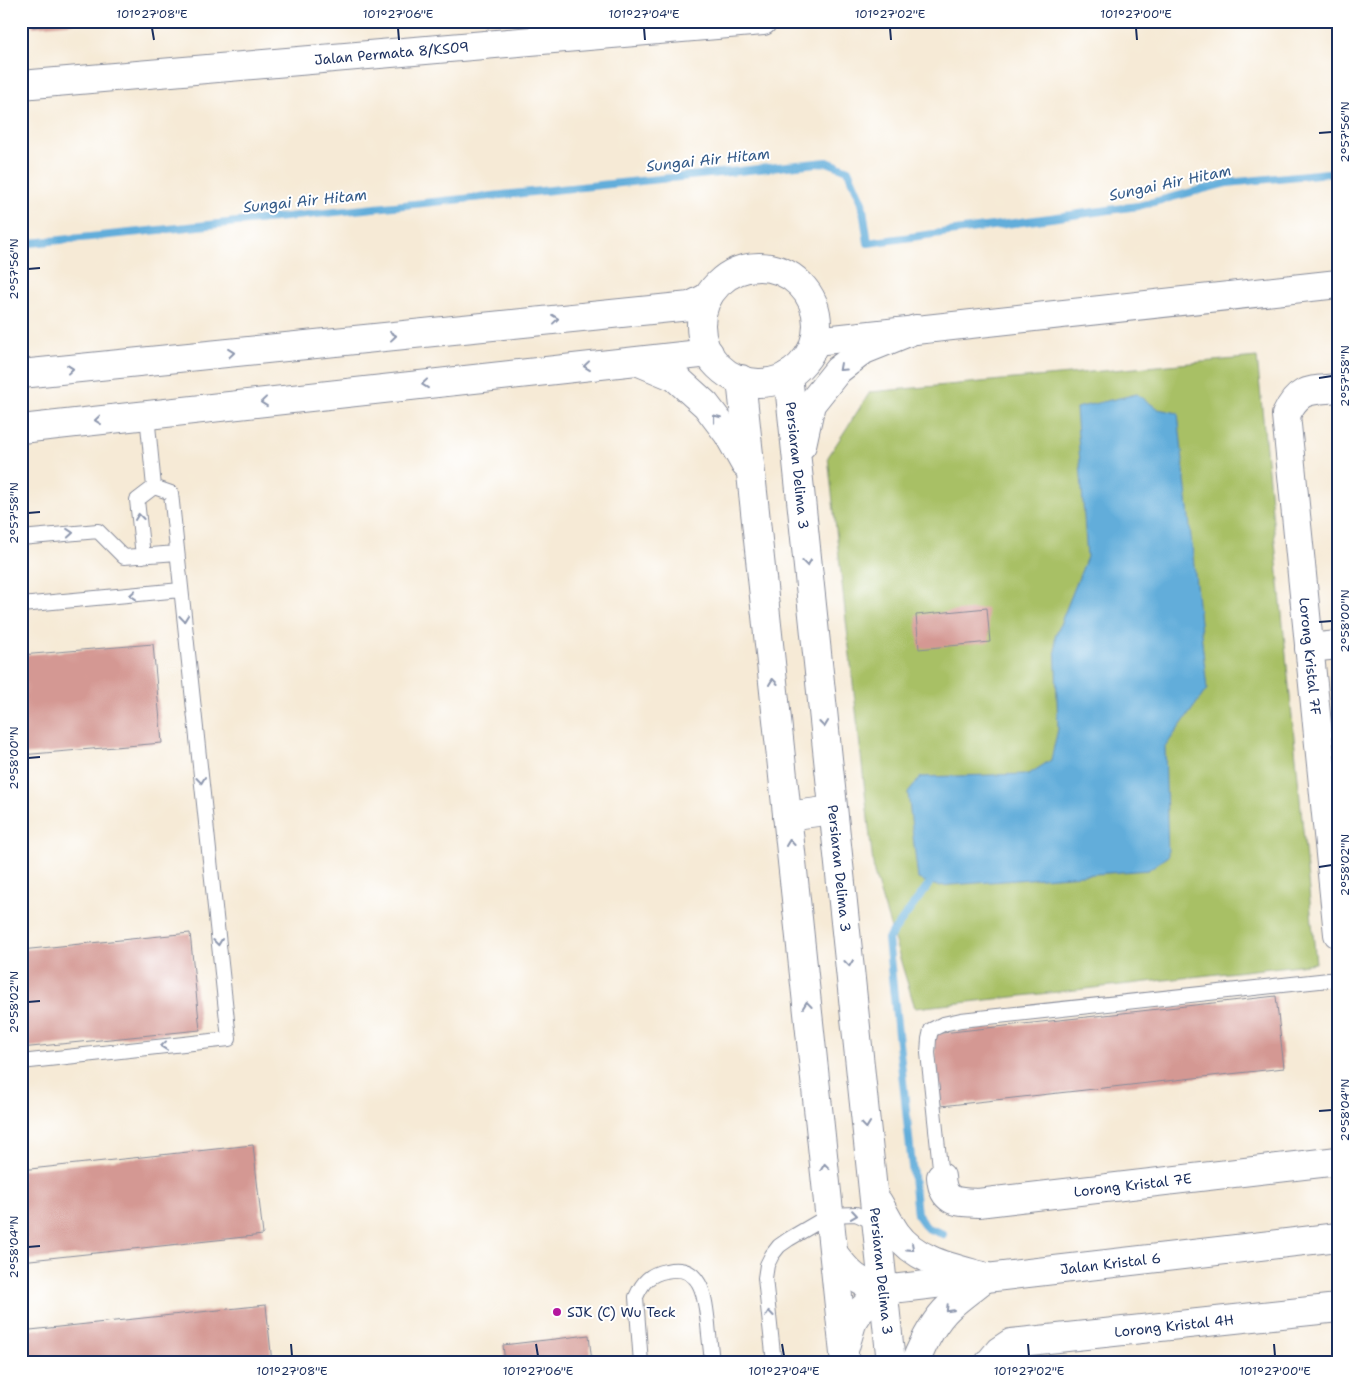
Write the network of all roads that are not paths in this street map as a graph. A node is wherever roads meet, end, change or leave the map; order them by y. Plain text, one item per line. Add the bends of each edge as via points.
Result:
1 (764, 21) edge
2 (532, 31) edge
3 (21, 85) edge
4 (1338, 284) edge
5 (708, 297) junction
6 (916, 329) junction
7 (815, 341) junction
8 (709, 353) junction
9 (635, 360) junction
10 (21, 374) edge
11 (788, 375) junction
12 (741, 379) junction
13 (1338, 388) edge
14 (147, 414) junction
15 (21, 429) edge
16 (798, 469) junction
17 (751, 474) junction
18 (154, 487) junction
19 (21, 538) edge
20 (178, 553) junction
21 (143, 556) junction
22 (181, 590) junction
23 (21, 605) edge
24 (1338, 645) edge
25 (1309, 648) junction
26 (833, 810) junction
27 (787, 816) junction
28 (1336, 903) edge
29 (1338, 934) edge
30 (1338, 980) edge
31 (21, 1062) edge
32 (1338, 1161) edge
33 (940, 1178) joint
34 (873, 1194) junction
35 (830, 1215) junction
36 (876, 1223) junction
37 (1338, 1237) edge
38 (834, 1254) junction
39 (986, 1278) junction
40 (883, 1290) junction
41 (1338, 1308) edge
42 (845, 1357) edge
43 (641, 1363) edge
44 (712, 1363) edge
45 (774, 1363) edge
46 (891, 1363) edge
47 (915, 1363) edge
48 (989, 1363) edge

1 - 2 street, Jalan Permata 8/KS09
2 - 3 street, Jalan Permata 8/KS09
4 - 6 street
5 - 7 street via 735,272 753,267 773,268 791,276 806,289 815,306 818,325
5 - 8 street via 702,315 702,334
10 -> 5 street via 690,306
6 - 7 street
6 -> 16 street via 864,350 838,370 811,404
7 - 11 street via 805,361
8 - 9 street
8 - 12 street via 719,367
9 -> 14 street
17 -> 9 street via 728,434 706,406 674,377
11 - 12 street via 772,381
11 - 16 street, Persiaran Delima 3
12 - 17 street
13 - 25 street, Lorong Kristal 7F via 1299,395 1286,414
14 -> 15 street
14 - 18 lane
16 -> 26 street, Persiaran Delima 3
27 -> 17 street
18 - 20 lane via 171,493
21 -> 18 lane via 136,500
19 -> 21 lane via 98,530 124,557
20 - 21 lane
20 - 22 lane
22 -> 23 lane
22 -> 31 lane via 229,1039
24 - 25 street
25 - 28 street, Lorong Kristal 7F
26 - 27 street
26 -> 34 street, Persiaran Delima 3
35 -> 27 street
28 - 29 street, Lorong Kristal 7F
30 - 33 lane via 943,1024 931,1030 928,1053
32 - 33 street, Lorong Kristal 7E via 978,1203 957,1202 946,1195
34 - 36 street, Persiaran Delima 3
34 -> 39 street via 896,1234 920,1256
35 -> 36 lane via 856,1214
35 - 38 street
45 -> 35 lane via 765,1278 767,1265 779,1246
36 - 40 street, Persiaran Delima 3
37 - 39 street, Jalan Kristal 6
38 - 40 street via 856,1279
38 - 42 street
39 - 40 street, Jalan Kristal 6
39 -> 47 street via 948,1308 933,1326
40 - 42 street via 852,1323
40 - 46 street, Persiaran Delima 3
41 - 48 street, Lorong Kristal 4H via 1011,1343
43 - 44 lane via 636,1297 647,1279 655,1273 670,1270 685,1270 701,1285

